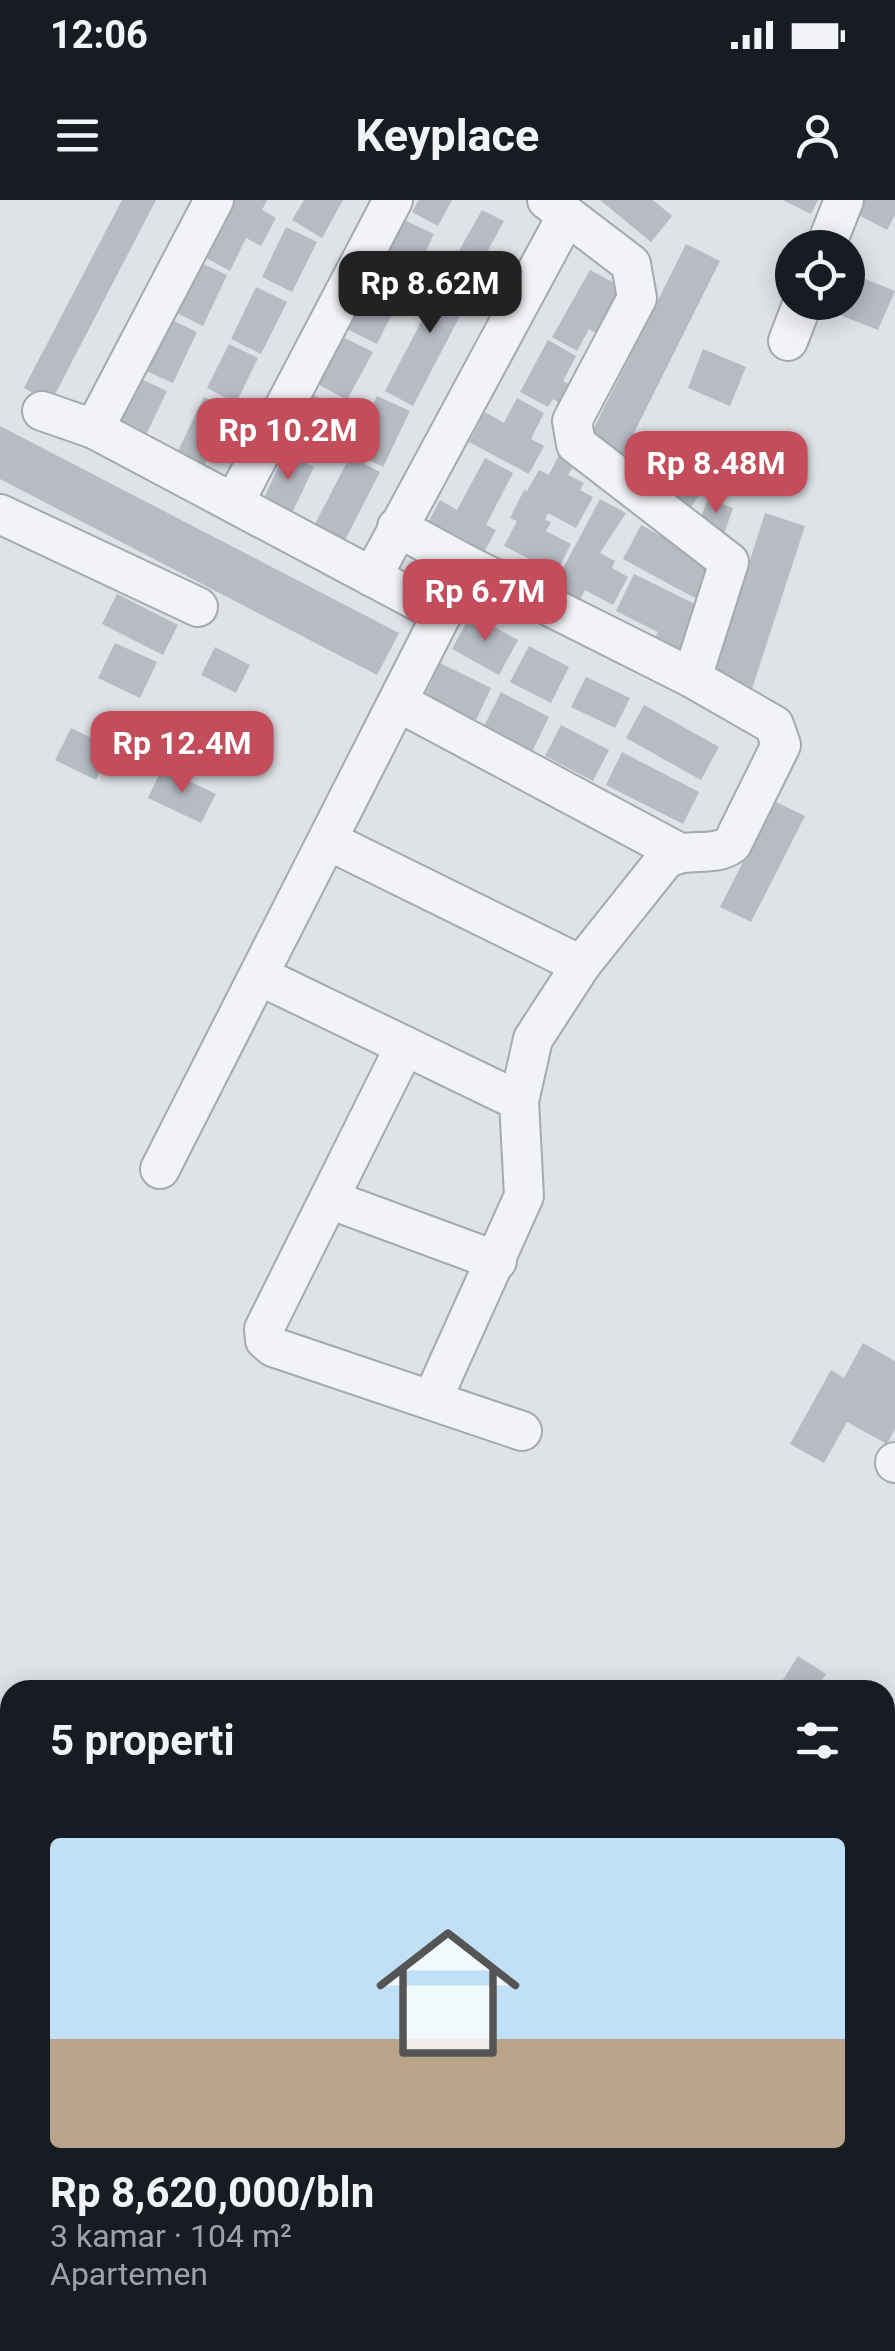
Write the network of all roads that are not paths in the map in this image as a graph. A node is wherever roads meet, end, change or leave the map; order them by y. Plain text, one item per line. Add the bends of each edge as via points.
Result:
1 (214, 200) edge
2 (393, 200) edge
3 (844, 200) edge
4 (557, 208) edge
5 (832, 230) edge
6 (796, 320) edge
7 (788, 341) dead end
8 (42, 411) dead end
9 (94, 428) junction
10 (234, 502) junction
11 (0, 514) edge
12 (397, 528) junction
13 (464, 564) junction
14 (372, 577) junction
15 (198, 606) dead end
16 (442, 614) junction
17 (692, 678) junction
18 (398, 702) junction
19 (329, 840) junction
20 (680, 853) junction
21 (582, 965) junction
22 (260, 976) junction
23 (405, 1046) junction
24 (519, 1101) junction
25 (160, 1169) dead end
26 (329, 1200) junction
27 (497, 1261) junction
28 (432, 1400) junction
29 (522, 1431) dead end

1 - 9 street
2 - 10 street
3 - 5 street
4 - 12 street
4 - 17 street via 631,264 637,298 572,421 576,444 729,562
6 - 7 street
8 - 9 street
9 - 10 street
10 - 14 street
11 - 15 street
12 - 13 street
12 - 14 street
13 - 16 street
13 - 17 street
14 - 16 street
16 - 18 street
17 - 20 street via 774,725 781,745 732,844 723,851
18 - 19 street
18 - 20 street
19 - 21 street
19 - 22 street
20 - 21 street via 664,861
21 - 24 street via 533,1039
22 - 23 street
22 - 25 street
23 - 24 street
23 - 26 street
24 - 27 street via 524,1196
26 - 27 street
26 - 28 street via 264,1340
27 - 28 street
28 - 29 street

